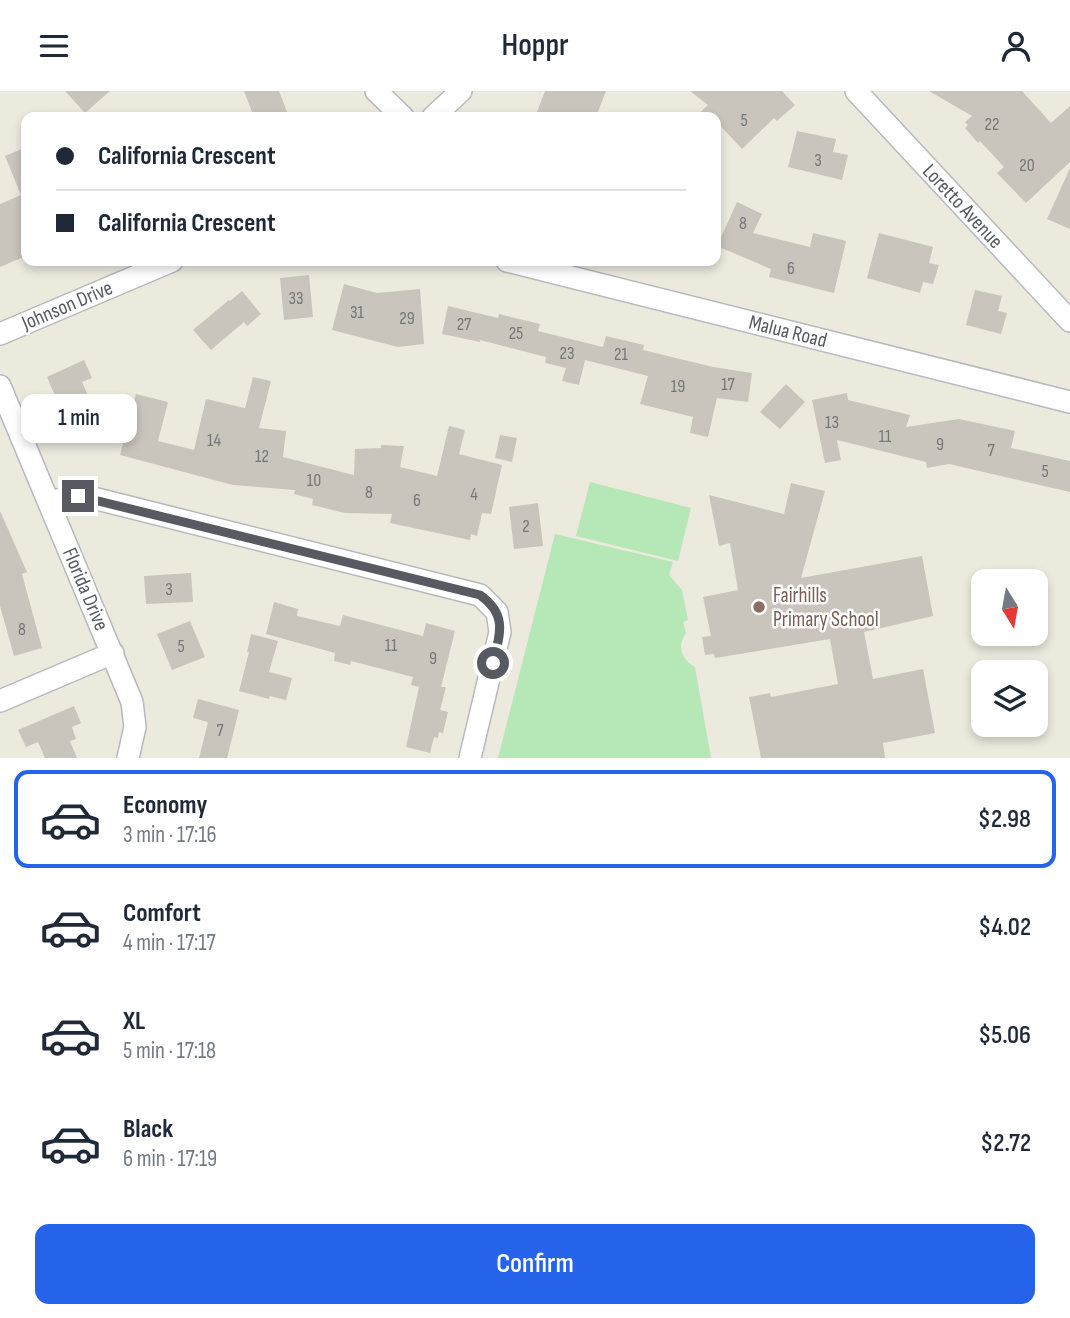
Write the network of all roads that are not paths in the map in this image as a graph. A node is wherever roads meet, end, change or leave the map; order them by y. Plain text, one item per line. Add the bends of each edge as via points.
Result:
1 (376, 91) edge
2 (461, 91) edge
3 (856, 91) edge
4 (398, 112) edge
5 (438, 112) edge
6 (160, 266) edge
7 (527, 266) edge
8 (1070, 321) edge
9 (0, 334) edge
10 (0, 386) edge
11 (1070, 402) edge
12 (50, 503) junction
13 (113, 653) junction
14 (0, 701) edge
15 (128, 758) edge
16 (470, 758) edge

1 - 4 street
2 - 5 street
3 - 8 street, Loretto Avenue
6 - 9 street, Johnson Drive
7 - 11 street, Malua Road
10 - 12 street, Florida Drive
12 - 13 street, Florida Drive
12 - 16 street via 85,496 480,595 497,612 500,632
13 - 14 street
13 - 15 street, Florida Drive via 135,715

